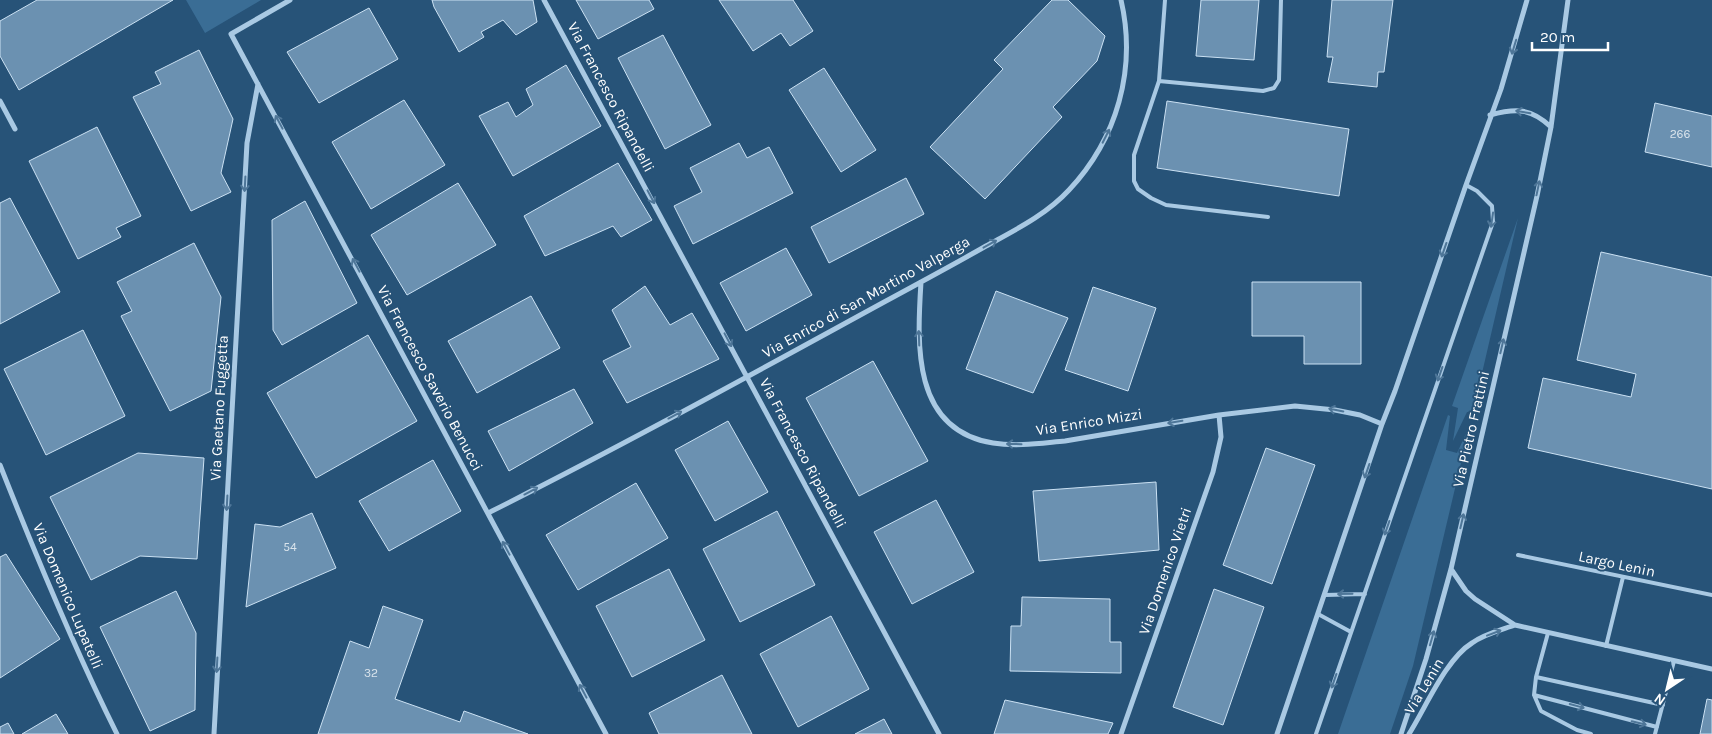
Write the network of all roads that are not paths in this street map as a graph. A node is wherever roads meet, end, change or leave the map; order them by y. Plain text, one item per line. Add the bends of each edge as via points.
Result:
1 (290, 0) edge
2 (544, 0) edge
3 (1121, 0) edge
4 (1165, 0) edge
5 (1281, 0) edge
6 (1527, 0) edge
7 (1568, 0) edge
8 (1160, 81) junction
9 (258, 84) junction
10 (0, 101) edge
11 (1490, 115) junction
12 (1551, 127) junction
13 (15, 129) dead end
14 (1466, 185) junction
15 (1268, 217) dead end
16 (921, 282) junction
17 (747, 377) junction
18 (1219, 415) junction
19 (1382, 424) junction
20 (0, 465) edge
21 (488, 513) junction
22 (1518, 555) dead end
23 (1451, 569) junction
24 (1623, 577) junction
25 (1364, 594) junction
26 (1712, 594) edge
27 (1325, 595) junction
28 (1318, 614) junction
29 (1514, 625) junction
30 (1351, 632) junction
31 (1548, 633) junction
32 (1606, 646) junction
33 (1674, 661) junction
34 (1712, 670) edge
35 (1536, 676) junction
36 (1534, 695) junction
37 (1662, 705) junction
38 (1657, 727) junction
39 (117, 734) edge
40 (214, 734) edge
41 (606, 734) edge
42 (939, 734) edge
43 (1121, 734) edge
44 (1277, 734) edge
45 (1316, 734) edge
46 (1401, 734) edge
47 (1409, 734) edge
48 (1591, 734) edge
49 (1655, 734) edge

1 - 9 street, Via Francesco Saverio Benucci via 231,34
2 -> 17 street, Via Francesco Ripandelli
16 -> 3 street, Via Enrico di San Martino Valperga via 1045,212 1084,172 1105,138 1121,97 1127,44
4 - 8 lane
5 - 8 lane via 1279,80 1274,88 1263,90
6 -> 11 street via 1501,89
7 - 12 street, Via Pietro Frattini
8 - 15 lane via 1134,155 1134,181 1138,189 1166,205
21 -> 9 street, Via Francesco Saverio Benucci
9 -> 40 street, Via Gaetano Fuggetta via 247,143
10 - 13 street
12 -> 11 street via 1526,111
11 - 14 street
23 -> 12 street, Via Pietro Frattini
14 -> 19 street
14 -> 25 lane via 1492,206 1493,222
16 - 17 street, Via Enrico di San Martino Valperga
18 -> 16 street, Via Enrico Mizzi via 1040,444 994,443 976,439 941,415 927,388 919,343
21 -> 17 street, Via Enrico di San Martino Valperga
17 - 42 street, Via Francesco Ripandelli
19 -> 18 street, Via Enrico Mizzi via 1360,415 1312,407 1281,407
18 - 43 street, Via Domenico Vietri via 1221,437 1213,472
19 -> 27 street
20 - 39 street, Via Domenico Lupatelli via 48,585
41 -> 21 street, Via Francesco Saverio Benucci
22 - 24 lane, Largo Lenin
23 - 29 street via 1475,599
46 -> 23 street, Via Pietro Frattini
24 - 26 lane, Largo Lenin
24 - 32 lane
25 -> 27 lane
25 - 30 lane
27 - 28 street
28 - 30 lane
28 - 44 street
29 - 31 street
47 -> 29 street, Via Lenin via 1445,670 1463,650 1478,639
30 -> 45 lane
31 - 32 street
31 - 35 lane
32 - 33 street
33 - 34 street
33 - 37 lane
35 - 36 lane
35 - 37 lane
36 -> 38 lane
36 - 48 lane via 1541,711
37 - 38 lane
38 - 49 lane

